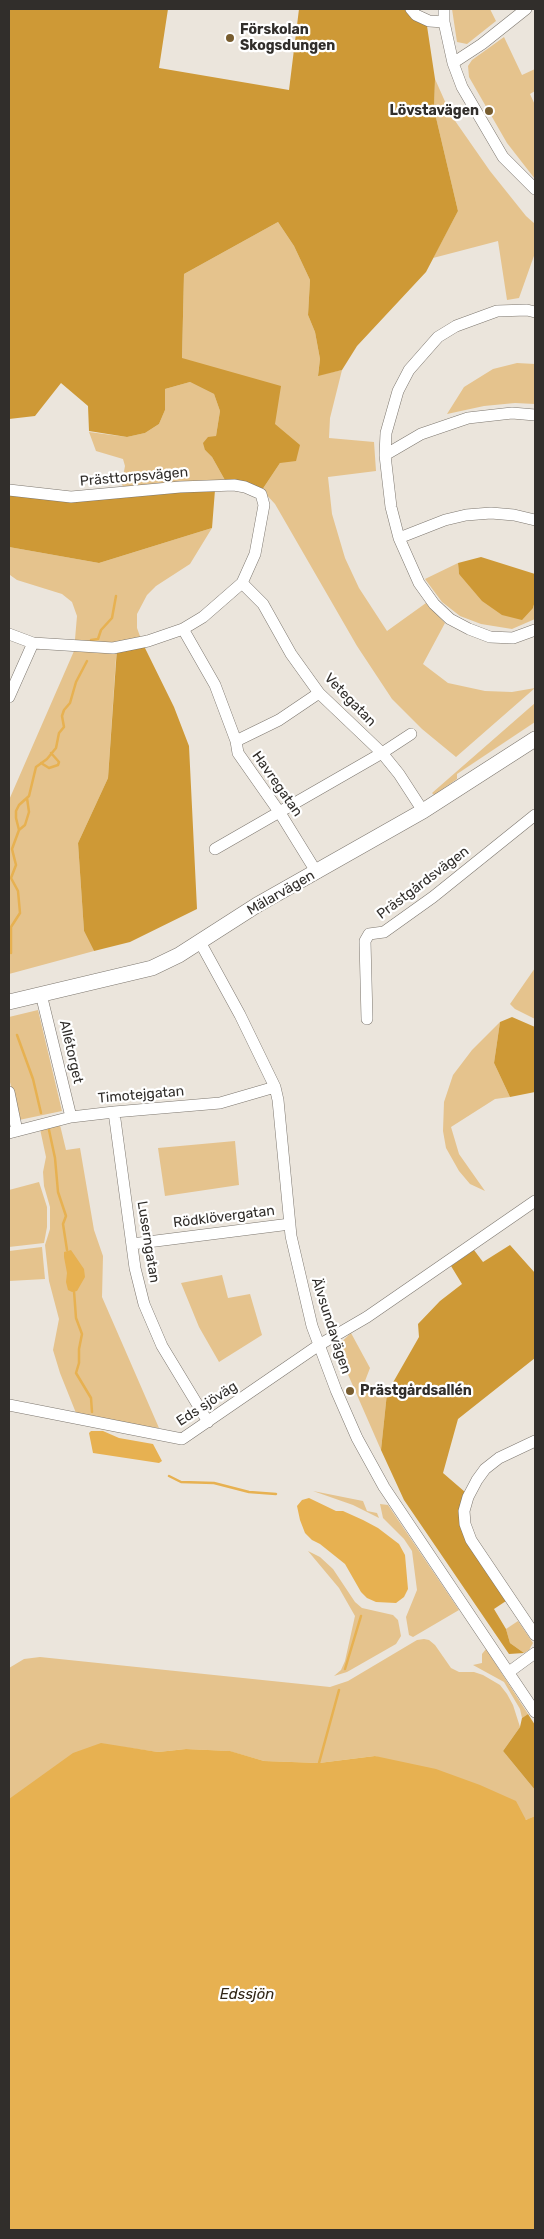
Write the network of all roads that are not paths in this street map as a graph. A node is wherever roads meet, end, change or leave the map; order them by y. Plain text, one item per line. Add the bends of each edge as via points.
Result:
1 (410, 9) edge
2 (444, 9) edge
3 (526, 9) edge
4 (444, 22) junction
5 (453, 63) junction
6 (535, 189) edge
7 (535, 312) edge
8 (535, 415) edge
9 (385, 455) junction
10 (9, 490) edge
11 (535, 520) edge
12 (399, 538) junction
13 (242, 583) junction
14 (183, 628) junction
15 (535, 630) edge
16 (9, 634) edge
17 (33, 643) junction
18 (319, 693) junction
19 (9, 697) edge
20 (411, 734) dead end
21 (535, 739) edge
22 (236, 741) junction
23 (382, 753) junction
24 (423, 811) junction
25 (280, 813) junction
26 (535, 815) edge
27 (215, 849) dead end
28 (317, 872) junction
29 (200, 942) junction
30 (41, 994) junction
31 (9, 1002) edge
32 (367, 1019) dead end
33 (275, 1087) junction
34 (9, 1092) edge
35 (114, 1112) junction
36 (71, 1118) junction
37 (13, 1132) edge
38 (535, 1201) edge
39 (290, 1224) junction
40 (132, 1244) junction
41 (319, 1345) junction
42 (9, 1404) edge
43 (208, 1422) junction
44 (535, 1441) edge
45 (535, 1635) edge
46 (535, 1653) edge
47 (509, 1672) junction
48 (535, 1712) edge

1 - 4 street via 429,21
2 - 4 street
3 - 5 street
4 - 5 street
5 - 6 street via 474,111 503,157
7 - 9 street via 496,311 456,326 438,337 409,370 398,391 386,433
8 - 9 street via 512,413 468,418 421,434
9 - 12 street via 391,507
10 - 13 street, Prästtorpsvägen via 71,497 180,487 234,485 254,490 261,494 264,505 255,554
11 - 12 street via 514,514 466,515
12 - 15 street via 418,583 450,619 490,637 513,638
13 - 14 street via 204,617
13 - 18 street, Vetegatan via 263,604 290,654
14 - 17 street via 148,641 113,648
14 - 22 street, Havregatan via 215,685
16 - 17 street
17 - 19 street
18 - 22 street via 280,720
18 - 23 street, Vetegatan
20 - 23 street
21 - 24 main road, Mälarvägen
22 - 25 street, Havregatan via 238,753
23 - 24 street, Vetegatan
23 - 25 street
24 - 28 main road, Mälarvägen
25 - 27 street
25 - 28 street, Havregatan
26 - 32 street, Prästgårdsvägen via 433,897 384,932 369,934 365,942
28 - 29 main road, Mälarvägen
29 - 30 main road, Mälarvägen via 152,968
29 - 33 street, Älvsundavägen
30 - 31 main road, Mälarvägen
30 - 36 street, Allétorget
33 - 35 street, Timotejgatan via 220,1103
33 - 39 street, Älvsundavägen
34 - 37 street
35 - 36 street, Timotejgatan
35 - 40 street, Luserngatan
36 - 37 street, Timotejgatan
38 - 41 street via 367,1317
39 - 40 street, Rödklövergatan
39 - 41 street, Älvsundavägen via 299,1276
40 - 43 street, Luserngatan via 144,1304 162,1346
41 - 43 street, Eds sjöväg
41 - 47 street, Älvsundavägen via 357,1438 384,1487
42 - 43 street, Eds sjöväg via 182,1439
44 - 45 street via 499,1458 485,1469 476,1480 464,1511 471,1540
46 - 47 street
47 - 48 street, Älvsundavägen

